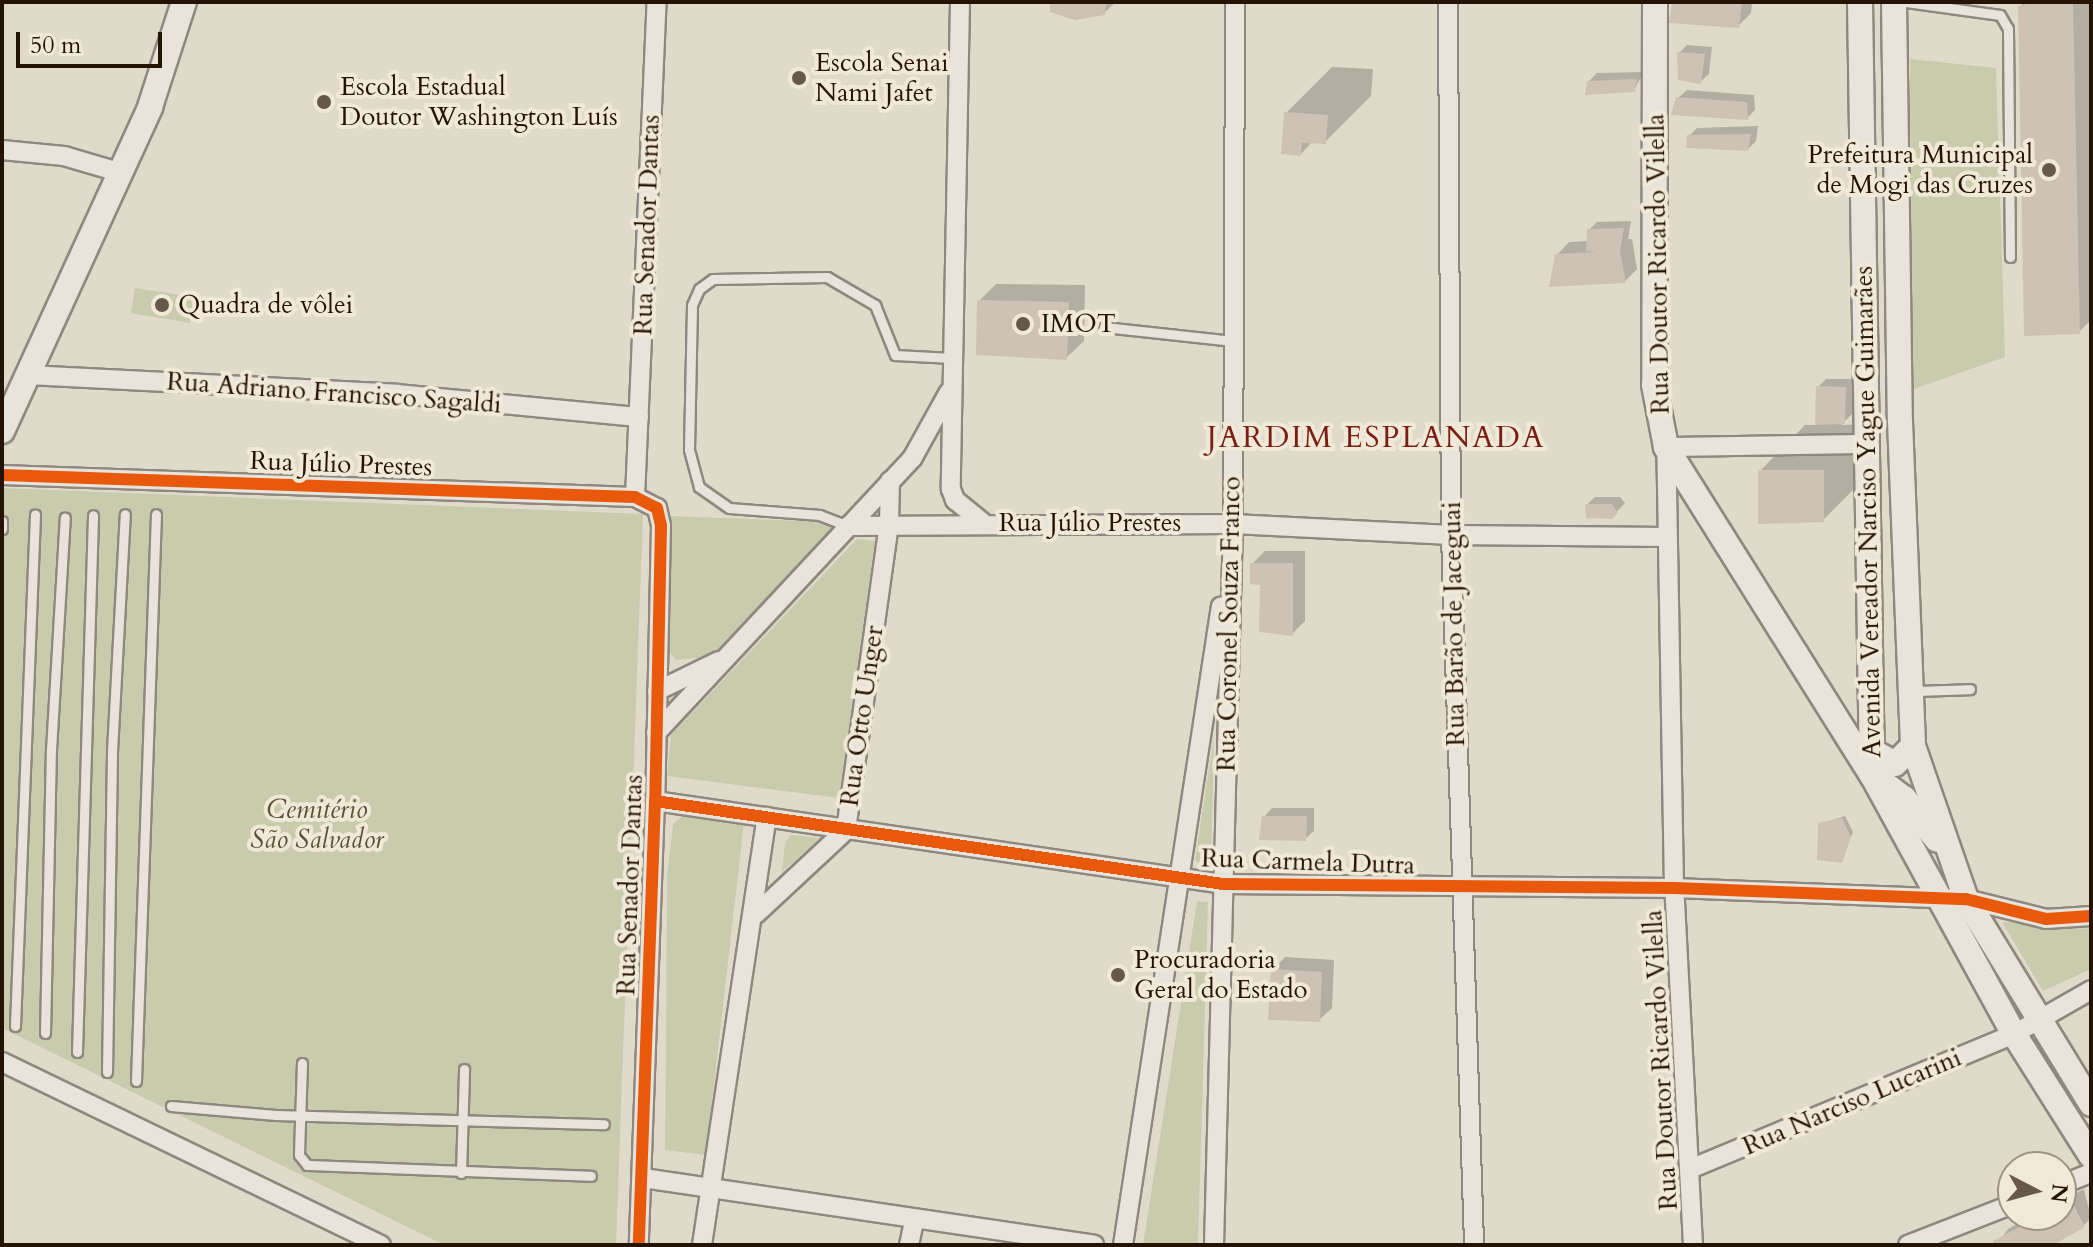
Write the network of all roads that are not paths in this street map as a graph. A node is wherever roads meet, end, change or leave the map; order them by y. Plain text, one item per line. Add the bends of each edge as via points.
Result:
1 (184, 2) edge
2 (657, 2) edge
3 (960, 2) edge
4 (1235, 2) edge
5 (1448, 2) edge
6 (1655, 2) edge
7 (1860, 2) edge
8 (1894, 2) edge
9 (1906, 2) edge
10 (2, 150) edge
11 (122, 173) junction
12 (2010, 257) dead end
13 (1104, 327) dead end
14 (1233, 341) junction
15 (952, 358) junction
16 (27, 375) junction
17 (952, 386) junction
18 (639, 417) junction
19 (2, 431) edge
20 (1868, 444) junction
21 (1666, 447) junction
22 (2, 475) edge
23 (890, 481) junction
24 (635, 497) junction
25 (35, 514) dead end
26 (125, 514) dead end
27 (156, 514) dead end
28 (93, 515) dead end
29 (65, 517) dead end
30 (2, 521) edge
31 (982, 522) junction
32 (889, 524) junction
33 (1233, 524) junction
34 (848, 526) junction
35 (2, 529) edge
36 (1451, 535) junction
37 (1667, 537) junction
38 (732, 654) junction
39 (1970, 689) dead end
40 (657, 691) junction
41 (1908, 691) junction
42 (656, 733) junction
43 (1913, 746) junction
44 (1872, 763) junction
45 (655, 801) junction
46 (767, 817) junction
47 (846, 830) junction
48 (1946, 852) junction
49 (1179, 879) junction
50 (1223, 884) junction
51 (1461, 887) junction
52 (1674, 888) junction
53 (1938, 898) junction
54 (1966, 899) junction
55 (756, 914) junction
56 (2091, 916) edge
57 (2091, 990) edge
58 (2041, 1018) junction
59 (15, 1026) dead end
60 (45, 1033) dead end
61 (2014, 1034) junction
62 (77, 1052) dead end
63 (302, 1063) dead end
64 (3, 1065) edge
65 (464, 1069) dead end
66 (107, 1072) dead end
67 (136, 1081) dead end
68 (2091, 1104) edge
69 (171, 1106) dead end
70 (299, 1116) junction
71 (463, 1121) junction
72 (604, 1124) dead end
73 (2091, 1156) edge
74 (1690, 1169) junction
75 (461, 1173) junction
76 (591, 1176) dead end
77 (643, 1178) junction
78 (711, 1188) junction
79 (1997, 1210) edge
80 (914, 1222) junction
81 (356, 1239) edge
82 (381, 1245) edge
83 (639, 1245) edge
84 (702, 1245) edge
85 (909, 1245) edge
86 (1094, 1245) edge
87 (1123, 1245) edge
88 (1214, 1245) edge
89 (1474, 1245) edge
90 (1693, 1245) edge
91 (1908, 1245) edge

1 - 11 main road via 174,45
2 - 18 street, Rua Senador Dantas
3 - 15 street
4 - 14 street, Rua Coronel Souza Franco
5 - 36 street, Rua Barão de Jaceguai
6 - 21 main road, Rua Doutor Ricardo Vilella via 1654,385
7 - 20 main road, Avenida Vereador Narciso Yague Guimarães
8 - 41 main road, Avenida Vereador Narciso Yague Guimarães
9 - 12 lane via 2000,15 2008,29
10 - 11 street via 64,156
11 - 16 main road
13 - 14 lane
14 - 33 street, Rua Coronel Souza Franco
15 - 17 street
15 - 34 lane via 895,355 875,305 827,277 713,279 699,289 692,305 689,449 699,487 729,508 820,515
16 - 18 street, Rua Adriano Francisco Sagaldi via 398,394
16 - 19 main road
17 - 23 street via 928,435
17 - 31 street via 951,489 955,500
18 - 24 street, Rua Senador Dantas
20 - 21 street
20 - 44 main road, Avenida Vereador Narciso Yague Guimarães
21 - 37 street, Rua Doutor Ricardo Vilella
21 - 44 main road
22 - 24 street, Rua Júlio Prestes
23 - 32 street, Rua Otto Unger
23 - 34 street
24 - 40 street, Rua Senador Dantas via 657,508 661,526
25 - 59 lane
26 - 66 lane via 112,751
27 - 67 lane
28 - 62 lane
29 - 60 lane via 51,750
30 - 35 lane
31 - 32 street, Rua Júlio Prestes
31 - 33 street, Rua Júlio Prestes
32 - 34 street, Rua Júlio Prestes
32 - 47 street, Rua Otto Unger
33 - 36 street, Rua Júlio Prestes
33 - 49 street
33 - 50 street, Rua Coronel Souza Franco
34 - 38 street
36 - 37 street, Rua Júlio Prestes
36 - 51 street, Rua Barão de Jaceguai
37 - 52 street, Rua Doutor Ricardo Vilella
38 - 40 street
38 - 42 street
39 - 41 lane
40 - 42 street, Rua Senador Dantas
41 - 43 main road, Avenida Vereador Narciso Yague Guimarães
42 - 45 street, Rua Senador Dantas
43 - 44 main road via 1895,764
43 - 48 main road, Avenida Vereador Narciso Yague Guimarães
44 - 48 main road
44 - 53 main road, Avenida Vereador Narciso Yague Guimarães
45 - 46 street, Rua Carmela Dutra
45 - 77 street, Rua Senador Dantas
46 - 47 street, Rua Carmela Dutra
46 - 55 street
47 - 49 street, Rua Carmela Dutra
47 - 55 street, Rua Otto Unger
48 - 54 main road, Avenida Vereador Narciso Yague Guimarães
49 - 50 street, Rua Carmela Dutra
49 - 87 street
50 - 51 street, Rua Carmela Dutra
50 - 88 street, Rua Coronel Souza Franco
51 - 52 street, Rua Carmela Dutra
51 - 89 street, Rua Barão de Jaceguai
52 - 53 street, Rua Carmela Dutra
52 - 74 street, Rua Doutor Ricardo Vilella
53 - 54 street, Rua Carmela Dutra
53 - 61 main road, Avenida Vereador Narciso Yague Guimarães
54 - 56 street, Rua Carmela Dutra via 2046,919
54 - 58 main road, Avenida Vereador Narciso Yague Guimarães
55 - 78 street
57 - 58 street, Rua Narciso Lucarini
58 - 61 street, Rua Narciso Lucarini
58 - 68 main road, Avenida Vereador Narciso Yague Guimarães
61 - 73 main road, Avenida Vereador Narciso Yague Guimarães
61 - 74 street, Rua Narciso Lucarini
63 - 70 lane
64 - 81 street
65 - 71 lane
69 - 70 lane
70 - 71 lane
70 - 75 lane via 299,1155 307,1165
71 - 72 lane
71 - 75 lane
74 - 90 street, Rua Doutor Ricardo Vilella
75 - 76 lane
77 - 78 street
77 - 83 street, Rua Senador Dantas
78 - 80 street
78 - 84 street
79 - 91 street
80 - 85 street
80 - 86 street
81 - 82 street

